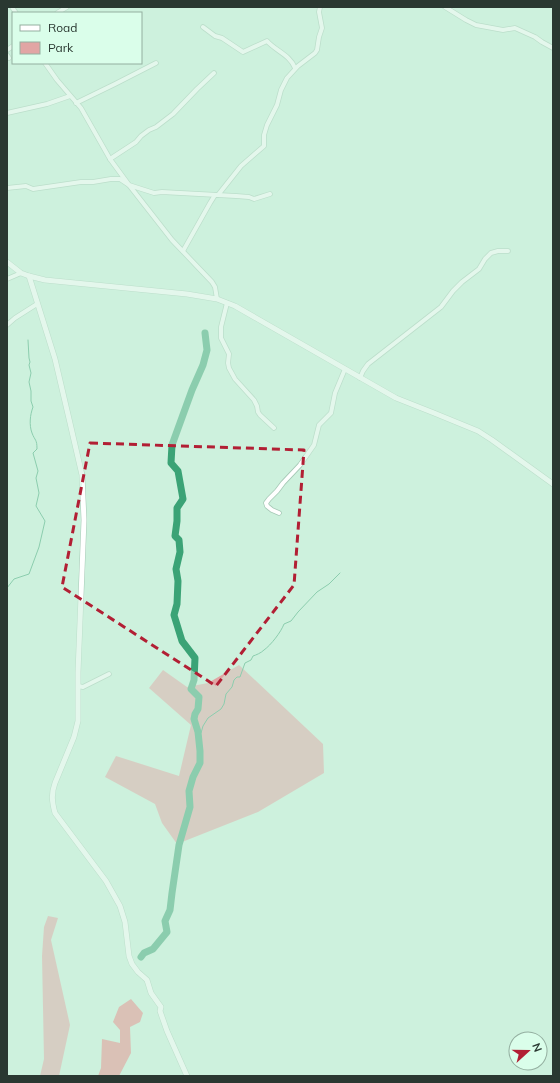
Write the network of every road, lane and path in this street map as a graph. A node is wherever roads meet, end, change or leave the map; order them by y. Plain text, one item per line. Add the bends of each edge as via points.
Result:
1 (320, 7) edge
2 (445, 7) edge
3 (12, 8) edge
4 (7, 10) edge
5 (203, 27) dead end
6 (553, 48) edge
7 (156, 63) dead end
8 (47, 64) edge
9 (295, 68) junction
10 (214, 73) dead end
11 (70, 96) junction
12 (76, 103) junction
13 (7, 112) edge
14 (110, 159) junction
15 (129, 185) junction
16 (7, 188) edge
17 (270, 194) dead end
18 (217, 195) junction
19 (183, 251) junction
20 (508, 251) dead end
21 (7, 262) edge
22 (21, 273) junction
23 (29, 276) junction
24 (7, 279) edge
25 (217, 299) junction
26 (227, 303) junction
27 (37, 304) junction
28 (7, 326) edge
29 (345, 369) junction
30 (360, 378) junction
31 (274, 428) dead end
32 (553, 484) edge
33 (279, 513) dead end
34 (109, 674) dead end
35 (78, 686) junction
36 (187, 1076) edge

1 - 9 street via 322,28 317,50
2 - 6 street via 476,25 503,30 515,28
3 - 4 street
5 - 9 street via 243,52 267,41 292,61
7 - 12 street
8 - 11 street
9 - 18 street via 281,90 267,125 264,146 241,166
10 - 14 street via 173,114
11 - 12 street
11 - 13 street via 47,104
12 - 14 street
14 - 15 street
15 - 16 street via 120,179 111,179 33,189 26,186
15 - 18 street via 154,193
15 - 19 street
17 - 18 street via 254,199
18 - 19 street
19 - 25 street via 212,282
20 - 30 street via 493,252 479,269 453,291 441,308 368,364
21 - 22 street
22 - 23 street
22 - 24 street
23 - 25 street via 45,280
23 - 27 street
25 - 26 street
26 - 29 street
26 - 31 street via 220,327 221,338 230,354 229,368 235,379 254,400 260,415
27 - 28 street via 14,318
27 - 35 street via 56,365 82,475 84,520
29 - 30 street
29 - 33 street via 335,393 331,413 319,425 314,445 300,465 268,499 267,506
30 - 32 street via 396,398 478,431
34 - 35 street
35 - 36 street via 78,722 52,791 55,813 106,881 120,906 132,964 147,980 161,1007 165,1025

